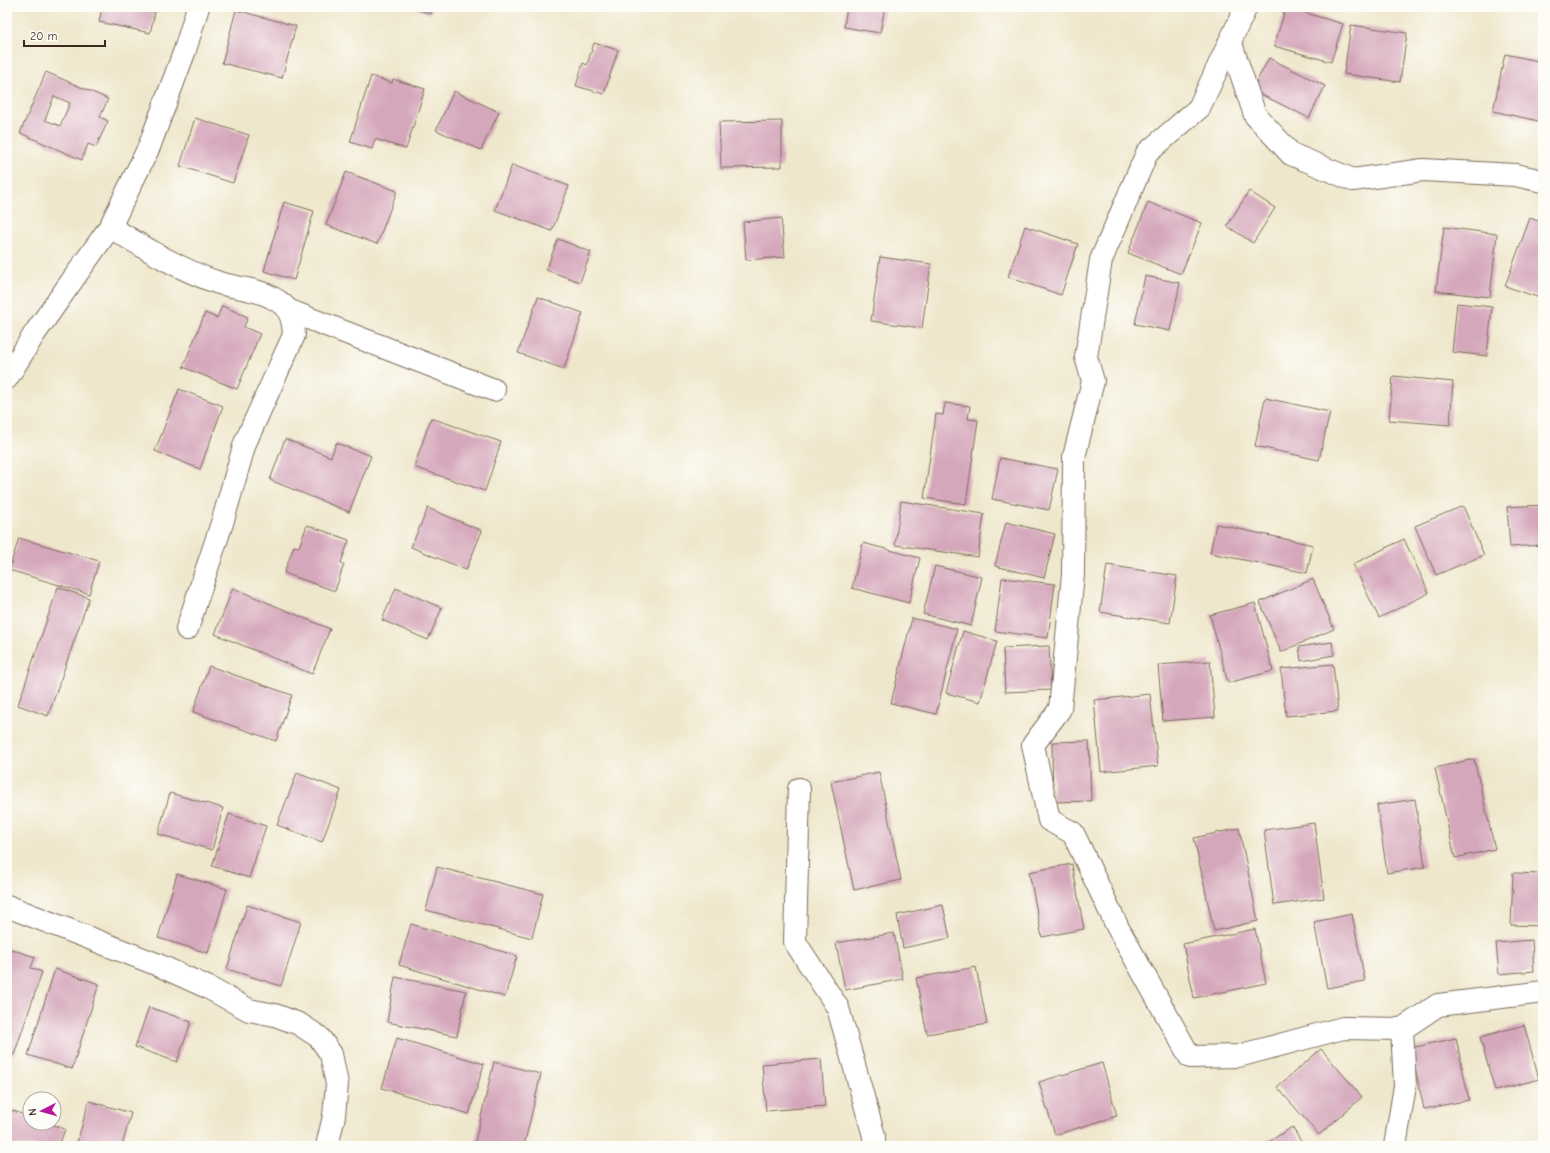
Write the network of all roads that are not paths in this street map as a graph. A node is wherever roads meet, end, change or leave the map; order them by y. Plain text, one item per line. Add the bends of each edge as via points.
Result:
1 (198, 7) edge
2 (1246, 7) edge
3 (1230, 41) junction
4 (1543, 181) edge
5 (110, 227) junction
6 (290, 312) junction
7 (7, 378) edge
8 (494, 390) dead end
9 (187, 629) dead end
10 (799, 789) dead end
11 (7, 906) edge
12 (1543, 992) edge
13 (1402, 1029) junction
14 (327, 1146) edge
15 (874, 1146) edge
16 (1395, 1146) edge

1 - 5 street via 149,147
2 - 3 street
3 - 4 street via 1255,115 1291,154 1353,180 1423,170 1515,175
3 - 13 street via 1198,108 1147,153 1101,260 1086,358 1093,381 1074,457 1073,574 1060,709 1033,746 1049,820 1073,833 1118,928 1190,1057 1238,1056 1342,1028
5 - 6 street via 166,260 219,282 272,298
5 - 7 street via 35,333
6 - 8 street
6 - 9 street via 294,335 245,443
10 - 15 street via 795,942 838,1008 874,1136
11 - 14 street via 156,964 249,1010 275,1015 299,1024 319,1037 331,1054 338,1084
12 - 13 street via 1438,1005
13 - 16 street via 1405,1086

